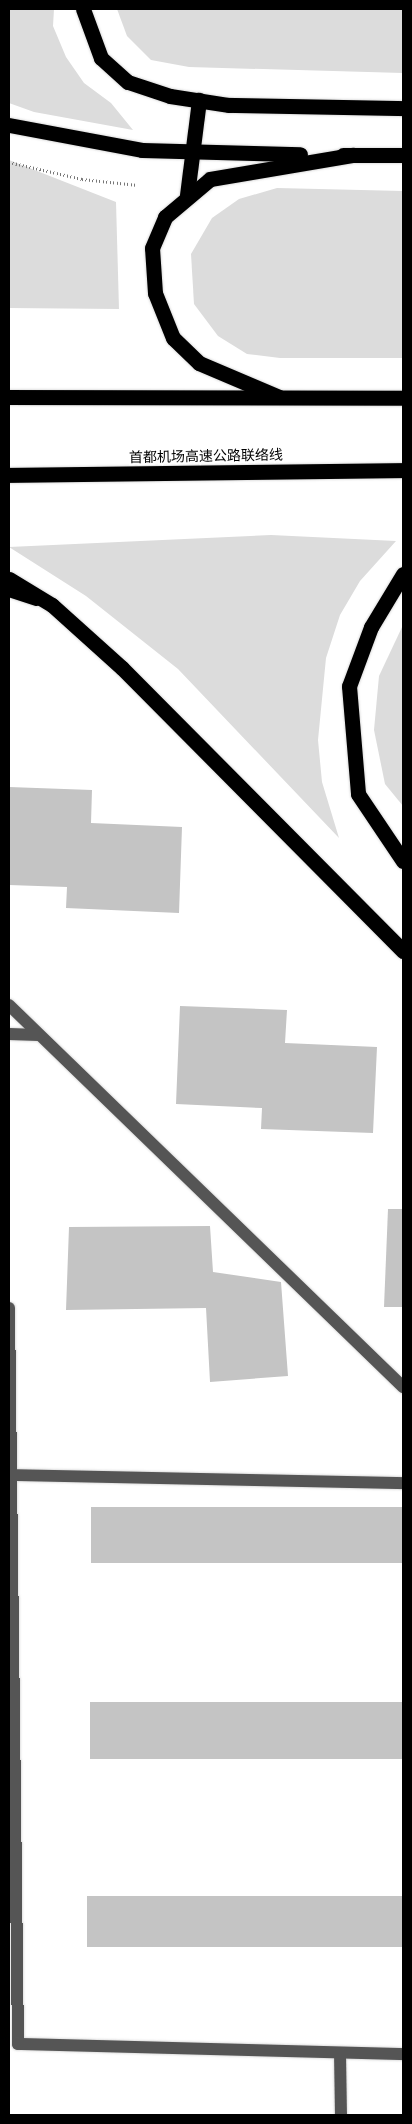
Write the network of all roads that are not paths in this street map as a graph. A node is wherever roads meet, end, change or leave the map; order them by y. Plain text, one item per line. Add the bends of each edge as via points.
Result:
1 (83, 9) edge
2 (199, 100) junction
3 (403, 108) edge
4 (9, 126) edge
5 (192, 152) junction
6 (352, 155) junction
7 (403, 156) edge
8 (186, 195) junction
9 (9, 397) edge
10 (279, 397) junction
11 (403, 398) edge
12 (403, 470) edge
13 (9, 474) edge
14 (403, 574) edge
15 (9, 579) edge
16 (9, 591) edge
17 (52, 605) junction
18 (403, 861) edge
19 (403, 951) edge
20 (9, 1005) edge
21 (9, 1034) edge
22 (39, 1035) junction
23 (9, 1308) edge
24 (403, 1387) edge
25 (11, 1475) junction
26 (403, 1483) edge
27 (14, 2044) edge
28 (340, 2052) junction
29 (403, 2054) edge
30 (340, 2115) edge

1 - 2 highway via 101,58 128,82 170,96
2 - 3 highway
2 - 5 highway
4 - 5 highway via 142,150
5 - 6 highway
5 - 8 highway
6 - 7 highway
6 - 8 highway via 240,170 210,179
8 - 10 highway via 165,216 152,248 155,293 173,338 199,363
9 - 10 highway
10 - 11 highway
12 - 13 highway, 首都机场高速公路联络线
14 - 18 highway via 370,627 349,686 358,794
15 - 17 highway
16 - 17 main road
17 - 19 highway via 122,668
20 - 22 street
21 - 22 street
22 - 24 street
23 - 25 street
25 - 26 street
25 - 27 street
27 - 28 street
28 - 29 street
28 - 30 street

